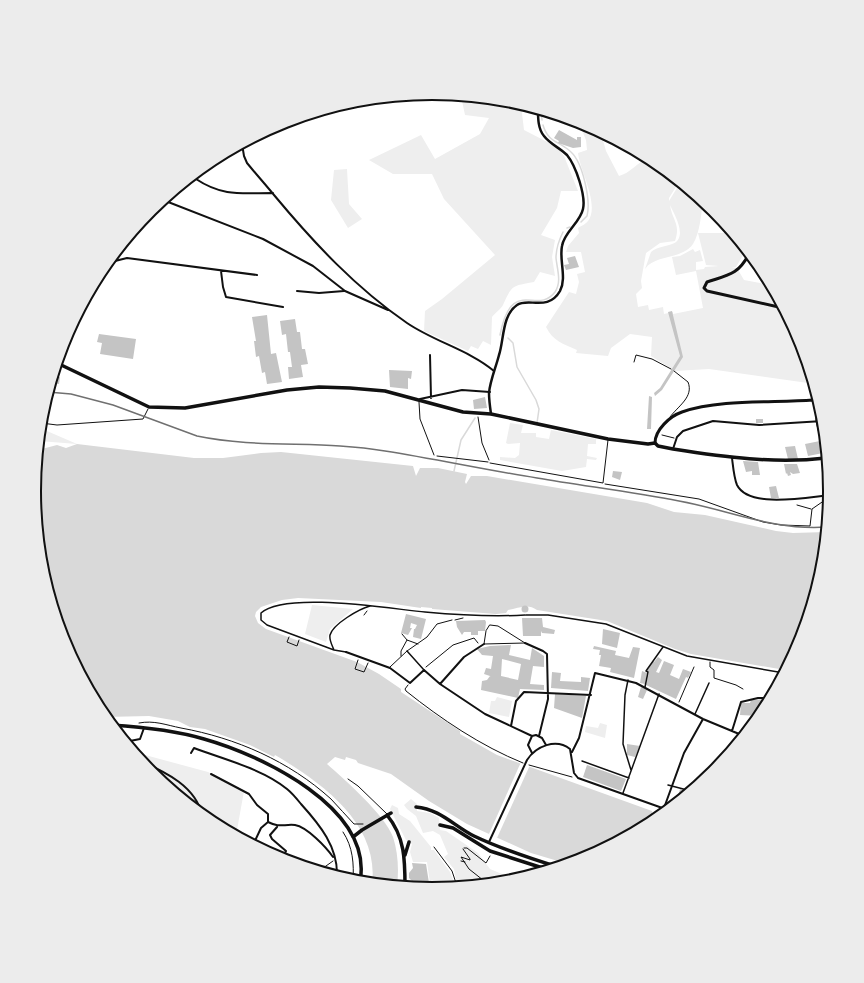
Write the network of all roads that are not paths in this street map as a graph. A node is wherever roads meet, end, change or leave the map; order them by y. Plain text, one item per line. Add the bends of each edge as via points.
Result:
1 (538, 115) edge
2 (243, 150) edge
3 (196, 179) dead end
4 (273, 193) junction
5 (169, 202) edge
6 (746, 258) edge
7 (117, 261) edge
8 (222, 271) junction
9 (257, 275) dead end
10 (297, 291) dead end
11 (345, 291) junction
12 (283, 307) dead end
13 (777, 307) edge
14 (390, 311) junction
15 (430, 354) dead end
16 (634, 362) dead end
17 (62, 364) edge
18 (671, 369) dead end
19 (674, 371) dead end
20 (495, 372) junction
21 (490, 392) junction
22 (431, 398) junction
23 (419, 399) junction
24 (812, 400) edge
25 (149, 407) junction
26 (491, 414) junction
27 (817, 421) edge
28 (666, 422) junction
29 (47, 424) edge
30 (608, 439) junction
31 (655, 443) junction
32 (673, 449) junction
33 (434, 455) road end
34 (732, 456) junction
35 (821, 459) edge
36 (490, 463) road end
37 (823, 496) edge
38 (370, 606) junction
39 (452, 620) road end
40 (402, 634) dead end
41 (407, 640) junction
42 (525, 643) junction
43 (418, 644) junction
44 (484, 644) junction
45 (663, 646) junction
46 (334, 650) junction
47 (407, 651) junction
48 (346, 652) joint
49 (401, 657) junction
50 (390, 668) junction
51 (424, 670) junction
52 (779, 672) edge
53 (628, 680) junction
54 (709, 683) road end
55 (440, 684) junction
56 (645, 687) junction
57 (548, 691) junction
58 (591, 694) junction
59 (659, 694) junction
60 (764, 698) edge
61 (695, 714) junction
62 (703, 719) junction
63 (119, 725) edge
64 (511, 726) junction
65 (144, 727) junction
66 (732, 731) junction
67 (739, 734) edge
68 (532, 736) junction
69 (539, 736) junction
70 (131, 741) edge
71 (546, 745) junction
72 (572, 752) junction
73 (191, 753) dead end
74 (532, 753) junction
75 (582, 761) dead end
76 (156, 768) edge
77 (630, 770) junction
78 (211, 774) dead end
79 (629, 778) junction
80 (348, 779) dead end
81 (668, 785) dead end
82 (672, 785) junction
83 (685, 789) edge
84 (623, 793) junction
85 (198, 805) edge
86 (416, 806) dead end
87 (665, 806) edge
88 (662, 807) edge
89 (388, 815) junction
90 (268, 822) junction
91 (440, 824) dead end
92 (277, 827) junction
93 (343, 832) dead end
94 (353, 837) junction
95 (255, 840) edge
96 (409, 842) dead end
97 (489, 843) junction
98 (486, 849) junction
99 (285, 853) dead end
100 (405, 856) junction
101 (335, 860) junction
102 (549, 864) edge
103 (540, 867) edge
104 (336, 870) edge
105 (353, 874) edge
106 (360, 876) edge
107 (405, 882) edge

1 - 20 street via 543,135 567,155 574,168 580,185 583,209 562,243 560,252 563,277 560,291 547,302 521,303 513,309 503,333
2 - 4 street via 247,163
3 - 4 street via 226,193
4 - 14 street via 331,260
5 - 11 street via 263,238 313,266
6 - 13 main road via 737,271 707,282 704,288
7 - 8 street via 127,258
8 - 9 street
8 - 12 street via 226,297
10 - 11 street
11 - 14 street
14 - 20 street via 434,340 484,363
15 - 22 street
16 - 18 lane via 636,355 652,358
17 - 25 main road
19 - 28 lane via 688,382 689,391 686,400
20 - 21 street
21 - 22 street via 462,390
21 - 26 street
22 - 23 street
23 - 25 main road via 375,390 319,387 185,408
23 - 26 main road via 449,409
23 - 33 lane via 420,419
24 - 28 main road via 718,405 681,412
25 - 29 lane via 143,419 57,426
26 - 30 main road
27 - 32 street via 759,425 713,421 683,431
28 - 31 main road via 657,434
30 - 31 main road
30 - 36 lane via 603,483
31 - 32 main road
32 - 34 main road
34 - 35 main road via 772,461
34 - 37 street via 737,485 750,495 772,500
38 - 45 street via 463,615 548,615 606,624
38 - 46 street via 353,613 331,632
38 - 46 street via 291,602 261,612 259,617 263,623
39 - 43 lane via 437,624
40 - 41 lane
41 - 43 lane
41 - 49 lane
42 - 44 lane
42 - 44 lane via 498,626 490,625 486,631
42 - 57 street via 547,654
43 - 47 lane
44 - 55 street via 455,666
45 - 52 street via 687,656
45 - 56 street via 646,671 648,672
46 - 48 street
47 - 49 lane
47 - 51 street
48 - 50 street
49 - 50 lane
50 - 51 street via 410,683
51 - 55 street
53 - 56 street
53 - 58 street via 595,673
53 - 77 street via 623,744
54 - 61 street
55 - 64 street via 485,714
56 - 59 street
57 - 58 street
57 - 64 street via 522,693 516,701
57 - 69 street
58 - 72 street via 579,738
59 - 61 street
59 - 77 street
60 - 66 street via 740,703
61 - 62 street
62 - 66 street
62 - 82 street via 684,753
63 - 65 main road
64 - 68 street
65 - 70 street via 140,739
65 - 94 main road via 203,738 252,756 293,778 333,810
66 - 67 street
68 - 69 street
68 - 74 street via 528,745
69 - 71 street
71 - 72 street via 568,747
71 - 74 street
72 - 84 street via 574,773 578,778
73 - 101 street via 194,748 250,769 286,788 312,815 331,845
74 - 97 street
75 - 79 street
76 - 85 street via 178,781 195,797
77 - 79 street
78 - 90 street via 249,794 268,814
79 - 84 street
80 - 89 lane
81 - 82 street
82 - 83 street
82 - 87 street
84 - 88 street
86 - 97 main road via 433,810 471,835
89 - 94 main road
89 - 100 main road via 399,832
90 - 92 street
90 - 95 street via 261,828
91 - 98 main road via 453,828
92 - 99 street via 270,834 286,851
92 - 101 street via 302,828 326,848
93 - 105 lane via 352,854
94 - 106 main road via 360,860
96 - 100 main road
97 - 98 main road
97 - 102 main road
98 - 103 main road
100 - 107 main road
101 - 104 street

